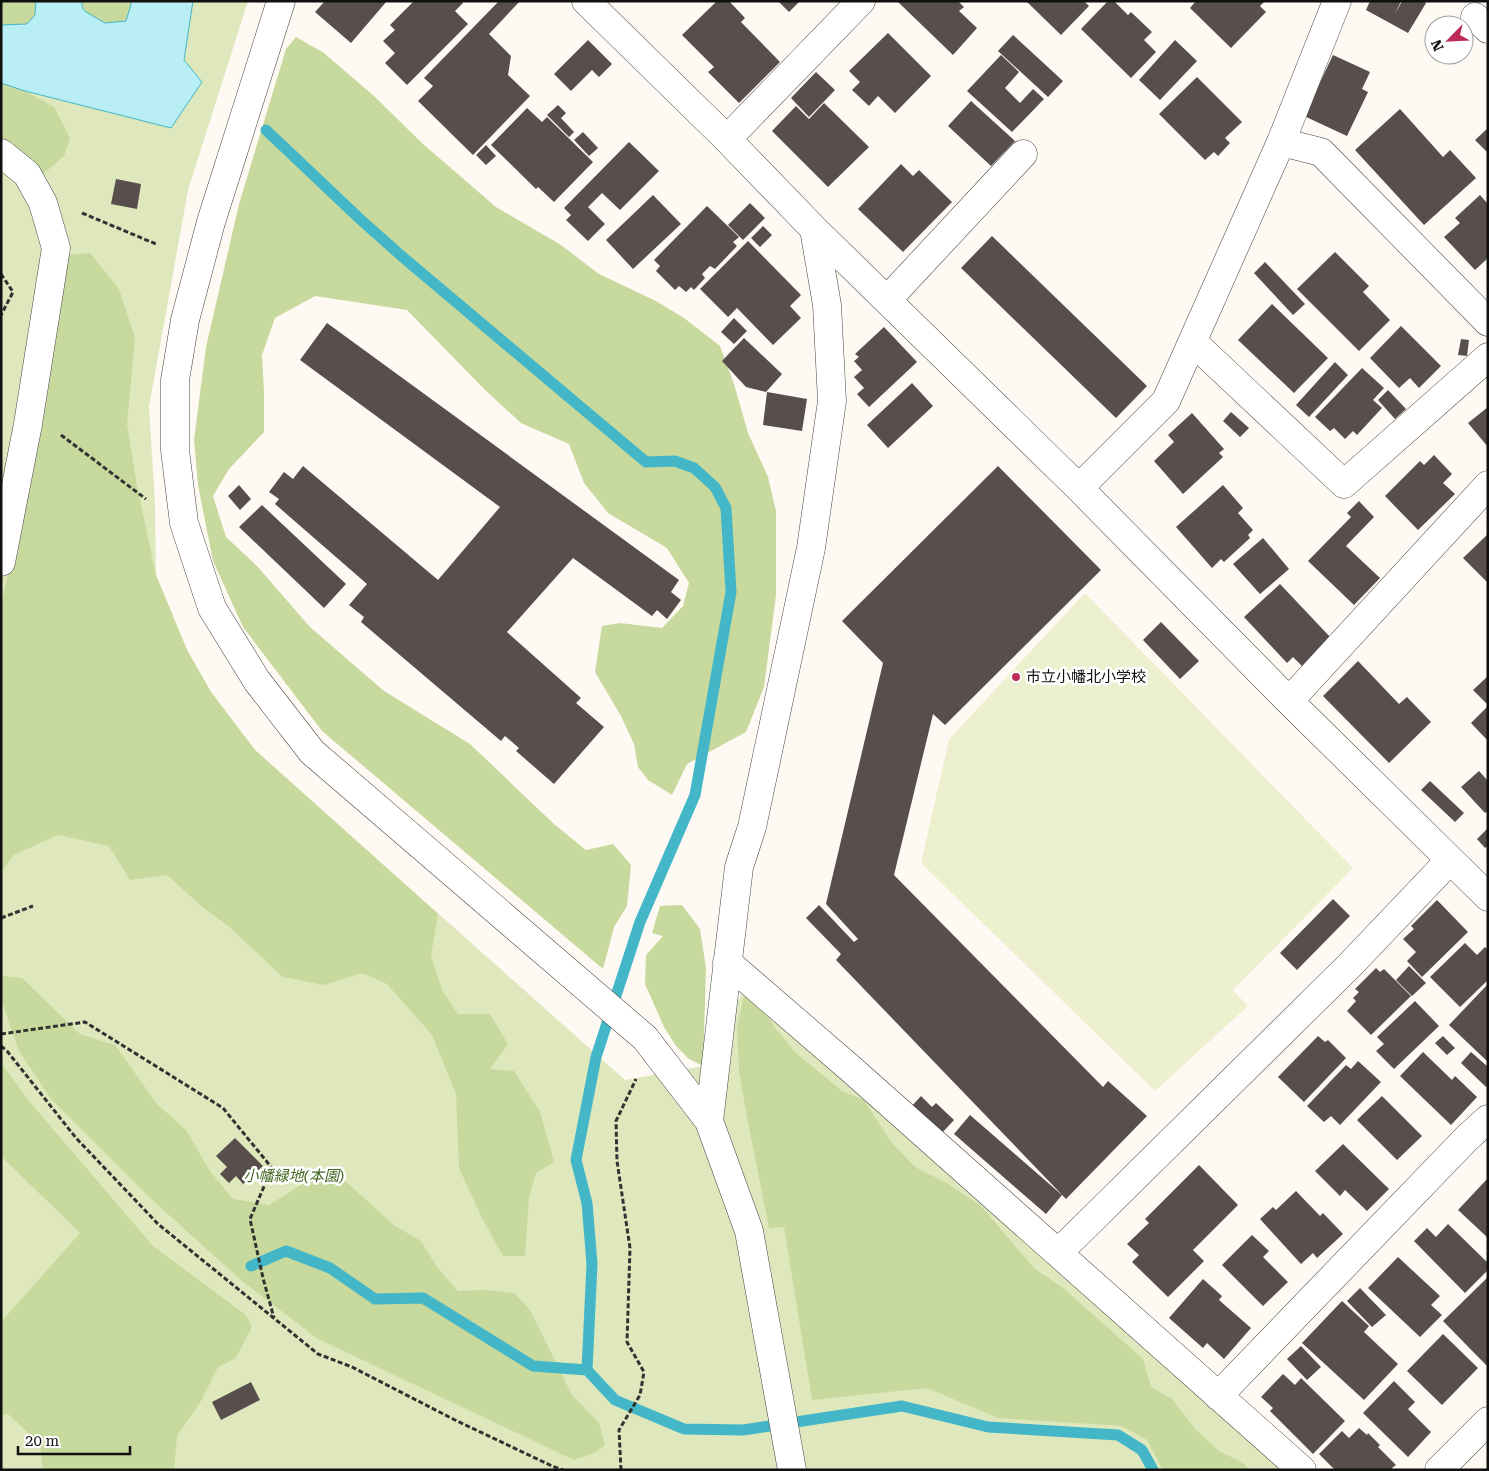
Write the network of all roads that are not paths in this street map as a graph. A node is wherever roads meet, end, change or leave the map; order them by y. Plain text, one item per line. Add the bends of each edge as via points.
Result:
1 (281, 1) edge
2 (586, 1) edge
3 (861, 1) edge
4 (1337, 1) edge
5 (726, 139) junction
6 (1281, 142) junction
7 (1, 153) edge
8 (1023, 154) dead end
9 (814, 229) junction
10 (887, 300) junction
11 (1488, 322) edge
12 (1193, 342) junction
13 (1488, 357) edge
14 (1488, 485) edge
15 (1079, 488) junction
16 (1, 562) edge
17 (1289, 701) junction
18 (1450, 860) junction
19 (1488, 897) edge
20 (727, 962) junction
21 (1488, 1119) edge
22 (709, 1122) junction
23 (1058, 1253) junction
24 (1218, 1396) junction
25 (1488, 1421) edge
26 (791, 1461) edge
27 (1302, 1470) edge
28 (1439, 1470) edge

1 - 22 street via 211,222 185,320 175,380 175,450 184,523 212,608 257,681 312,752 644,1038
2 - 5 street
3 - 5 street
4 - 6 street
5 - 9 street
6 - 11 street via 1321,152
6 - 12 street
7 - 16 street via 27,174 43,203 56,248 30,412
8 - 10 street
9 - 10 street
9 - 20 street via 827,305 832,401 811,548 752,827 739,867
10 - 15 street
12 - 13 street via 1344,484
12 - 15 street via 1166,401
14 - 17 street
15 - 17 street
17 - 18 street
18 - 19 street
18 - 23 street via 1350,965
20 - 22 street
20 - 23 street
21 - 24 street
22 - 26 street via 749,1231
23 - 24 street
24 - 27 street
25 - 28 street

